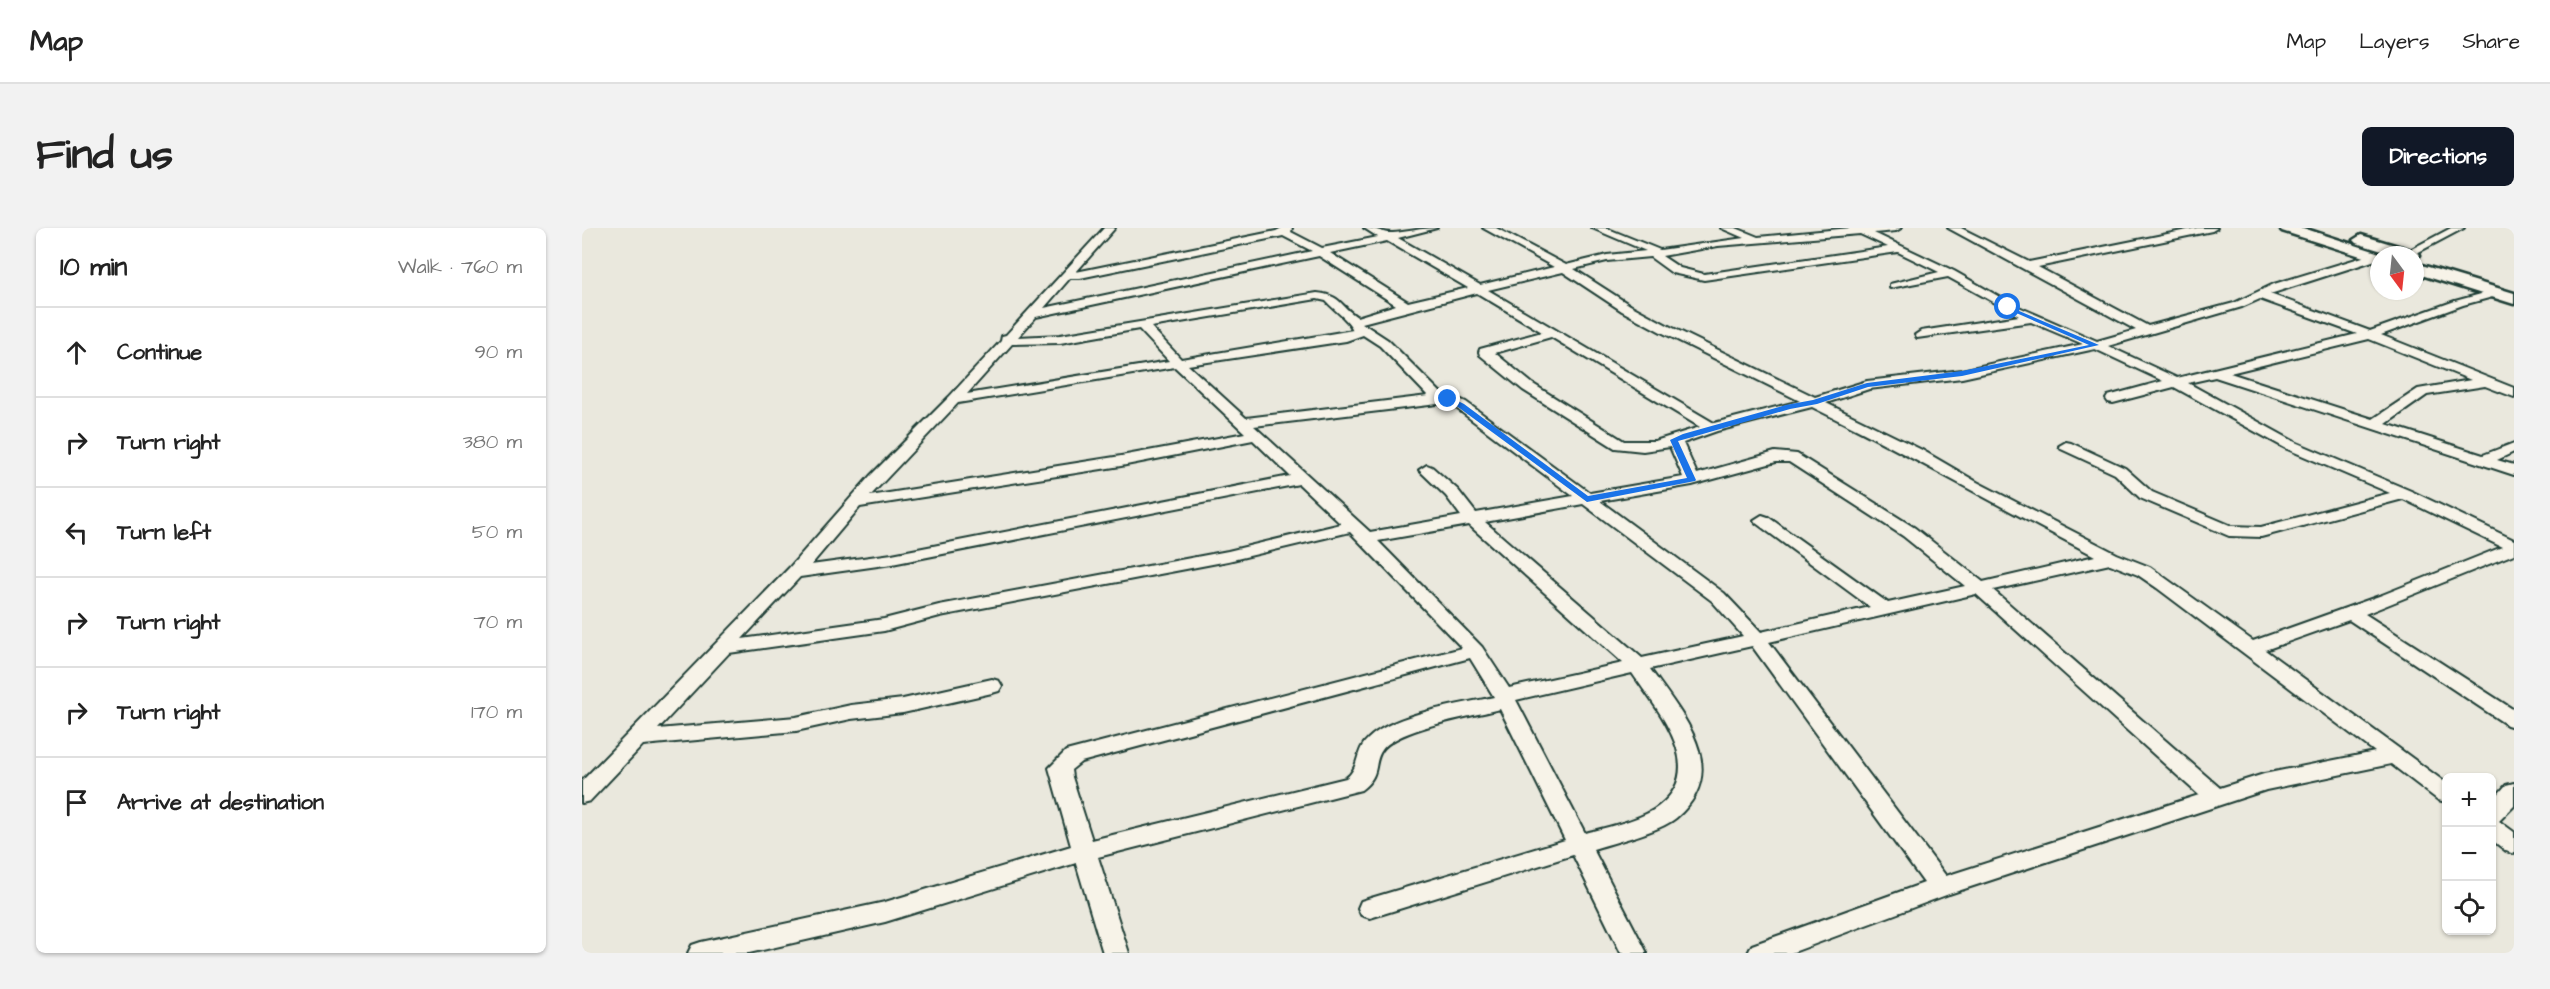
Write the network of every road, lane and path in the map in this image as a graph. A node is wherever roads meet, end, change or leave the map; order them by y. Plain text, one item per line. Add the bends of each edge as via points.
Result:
1 (1110, 228) edge
2 (1369, 228) edge
3 (1432, 228) edge
4 (1488, 228) edge
5 (1597, 228) edge
6 (1726, 228) edge
7 (1896, 228) edge
8 (1953, 228) edge
9 (2212, 228) edge
10 (2287, 228) edge
11 (2324, 228) edge
12 (2457, 228) edge
13 (1859, 230) edge
14 (1285, 231) edge
15 (1386, 238) junction
16 (1758, 240) junction
17 (2377, 246) edge
18 (1899, 249) junction
19 (2424, 250) edge
20 (1321, 252) junction
21 (1655, 254) junction
22 (2370, 254) edge
23 (2370, 259) edge
24 (2424, 261) edge
25 (2424, 263) edge
26 (2028, 266) junction
27 (1564, 268) junction
28 (1950, 273) junction
29 (1068, 275) junction
30 (1894, 286) dead end
31 (2514, 286) edge
32 (1478, 288) junction
33 (2496, 293) junction
34 (2258, 294) junction
35 (2514, 299) edge
36 (1406, 306) junction
37 (1028, 315) junction
38 (2031, 318) junction
39 (1141, 324) junction
40 (1357, 324) junction
41 (2146, 330) junction
42 (1552, 333) junction
43 (1921, 335) dead end
44 (2370, 335) junction
45 (1006, 339) junction
46 (2096, 345) junction
47 (1178, 363) junction
48 (2215, 372) junction
49 (2176, 382) junction
50 (2486, 382) junction
51 (2514, 393) edge
52 (1439, 399) junction
53 (2113, 399) dead end
54 (954, 400) junction
55 (1814, 402) junction
56 (1244, 423) junction
57 (2376, 424) junction
58 (1712, 428) junction
59 (1258, 435) junction
60 (1674, 440) junction
61 (2066, 446) dead end
62 (2514, 447) edge
63 (2483, 460) junction
64 (1426, 470) dead end
65 (2514, 470) edge
66 (1304, 478) junction
67 (1692, 480) junction
68 (2405, 494) junction
69 (1587, 499) junction
70 (854, 503) junction
71 (1471, 518) junction
72 (1762, 520) dead end
73 (1360, 532) junction
74 (2514, 547) edge
75 (2111, 558) junction
76 (795, 572) junction
77 (1982, 590) junction
78 (1886, 610) junction
79 (2351, 613) junction
80 (1755, 638) junction
81 (721, 648) junction
82 (2250, 649) junction
83 (1475, 651) junction
84 (1636, 664) junction
85 (992, 686) dead end
86 (1505, 699) junction
87 (2514, 720) edge
88 (635, 738) junction
89 (2395, 756) junction
90 (2442, 791) edge
91 (2514, 791) edge
92 (582, 795) edge
93 (2216, 797) junction
94 (2496, 811) edge
95 (2496, 831) edge
96 (1578, 843) junction
97 (2514, 845) edge
98 (1084, 851) junction
99 (1941, 887) junction
100 (1370, 908) dead end
101 (701, 953) edge
102 (1116, 953) edge
103 (1634, 953) edge
104 (1761, 953) edge

1 - 29 street
2 - 15 street
3 - 15 street
4 - 27 street
5 - 21 street
6 - 16 street
7 - 13 street
8 - 26 street
9 - 26 street
10 - 22 highway
11 - 17 highway
12 - 19 street
13 - 16 street
13 - 18 street
14 - 20 street
14 - 29 street
15 - 20 street
15 - 32 street
16 - 21 street
18 - 21 street via 1704,277 1676,271
18 - 28 street
20 - 36 street
20 - 37 street
21 - 27 street via 1624,255
23 - 34 street
24 - 31 highway
25 - 33 highway
26 - 41 street
27 - 32 street
27 - 55 street via 1665,329
28 - 30 street
28 - 38 street
29 - 37 street
32 - 36 street
32 - 42 street
33 - 35 highway
33 - 44 street
34 - 41 street via 2238,305
34 - 44 street
36 - 40 street
37 - 45 street
38 - 43 street
38 - 46 street
39 - 40 street via 1317,296 1330,298
39 - 45 street via 1051,340
39 - 47 street
40 - 47 street via 1360,332 1346,337
40 - 52 street via 1384,343
41 - 46 street
42 - 58 street
42 - 60 street via 1485,352 1528,387 1620,445 1635,449
44 - 48 street
44 - 50 street
45 - 54 street
46 - 49 street
46 - 55 street via 1962,374 1867,385
47 - 54 street
47 - 56 street
48 - 49 street
48 - 57 street
49 - 53 street
49 - 68 street via 2290,445
50 - 51 street
50 - 57 street via 2423,392
52 - 56 street
52 - 69 street via 1461,405
54 - 70 street
55 - 58 street
55 - 75 street
56 - 59 street
57 - 63 street
58 - 60 street
59 - 66 street
59 - 70 street via 1098,465
60 - 67 street
61 - 68 street via 2120,471 2146,495 2229,531 2261,532
62 - 63 street
63 - 65 street
64 - 71 street via 1452,493
66 - 73 street
66 - 76 street via 892,559
67 - 69 street
67 - 77 street via 1775,457 1792,457 1909,532
68 - 74 street
69 - 71 street
69 - 80 street via 1718,597
70 - 76 street
71 - 73 street
71 - 84 street
72 - 78 street
73 - 81 street via 939,611 885,625
73 - 83 street
74 - 79 street
75 - 77 street
75 - 82 street via 2144,571
76 - 81 street
77 - 78 street
77 - 93 street
78 - 80 street
79 - 82 street
79 - 87 street
80 - 84 street
80 - 99 street
81 - 88 street
82 - 89 street
83 - 86 street
83 - 98 street via 1074,756 1060,768
84 - 86 street
84 - 96 street via 1680,727 1691,759 1689,788 1667,813 1633,828
85 - 88 street via 796,724
86 - 96 street
86 - 98 street via 1424,722 1376,743 1362,779 1353,784
88 - 92 street
89 - 90 street
89 - 93 street via 2264,782
91 - 94 street
93 - 99 street
95 - 97 street
96 - 100 street
96 - 103 street
98 - 101 street via 885,912
98 - 102 street
99 - 104 street

